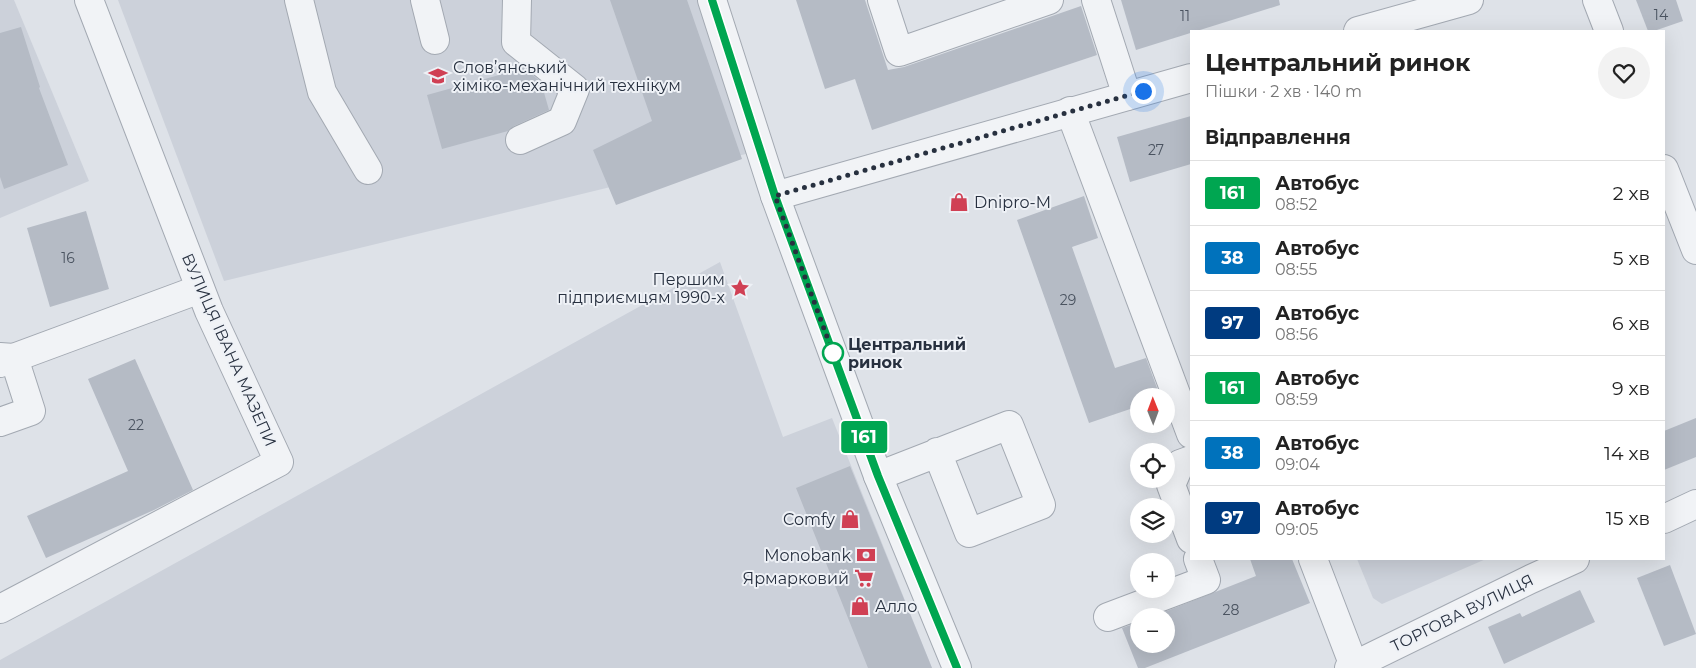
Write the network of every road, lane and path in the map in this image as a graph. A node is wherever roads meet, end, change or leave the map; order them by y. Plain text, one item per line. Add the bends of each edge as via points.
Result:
1 (90, 0) edge
2 (299, 0) edge
3 (425, 0) edge
4 (517, 0) edge
5 (712, 0) edge
6 (882, 0) edge
7 (1048, 0) edge
8 (1096, 0) edge
9 (1469, 0) edge
10 (1596, 0) edge
11 (1362, 30) edge
12 (1609, 30) edge
13 (435, 40) dead end
14 (1190, 78) edge
15 (1127, 96) junction
16 (1070, 111) junction
17 (520, 140) dead end
18 (368, 170) dead end
19 (1665, 172) edge
20 (775, 196) junction
21 (1696, 250) edge
22 (200, 288) junction
23 (5, 359) edge
24 (0, 422) edge
25 (1190, 431) edge
26 (937, 452) dead end
27 (1190, 460) edge
28 (878, 476) junction
29 (1696, 504) edge
30 (1665, 519) edge
31 (1190, 536) edge
32 (1198, 560) edge
33 (1313, 560) edge
34 (1570, 560) edge
35 (1526, 569) edge
36 (2, 603) edge
37 (1108, 617) dead end
38 (1351, 667) edge
39 (957, 668) edge

1 - 22 street, ВУЛИЦЯ ІВАНА МАЗЕПИ
2 - 18 street via 322,92
3 - 13 street
4 - 17 street via 516,42 575,89 562,121
5 - 20 street
6 - 7 street via 899,52
8 - 15 street
9 - 11 street
10 - 12 street
14 - 15 street
15 - 16 street
16 - 20 street
16 - 25 street
19 - 21 street
20 - 28 street
22 - 23 street
22 - 36 street, ВУЛИЦЯ ІВАНА МАЗЕПИ via 279,462
23 - 24 street via 31,411
26 - 28 street
27 - 31 street via 1180,464 1171,485
28 - 39 street
29 - 30 street
32 - 37 street via 1206,580
33 - 38 street
34 - 35 street, ТОРГОВА ВУЛИЦЯ
35 - 38 street, ТОРГОВА ВУЛИЦЯ

